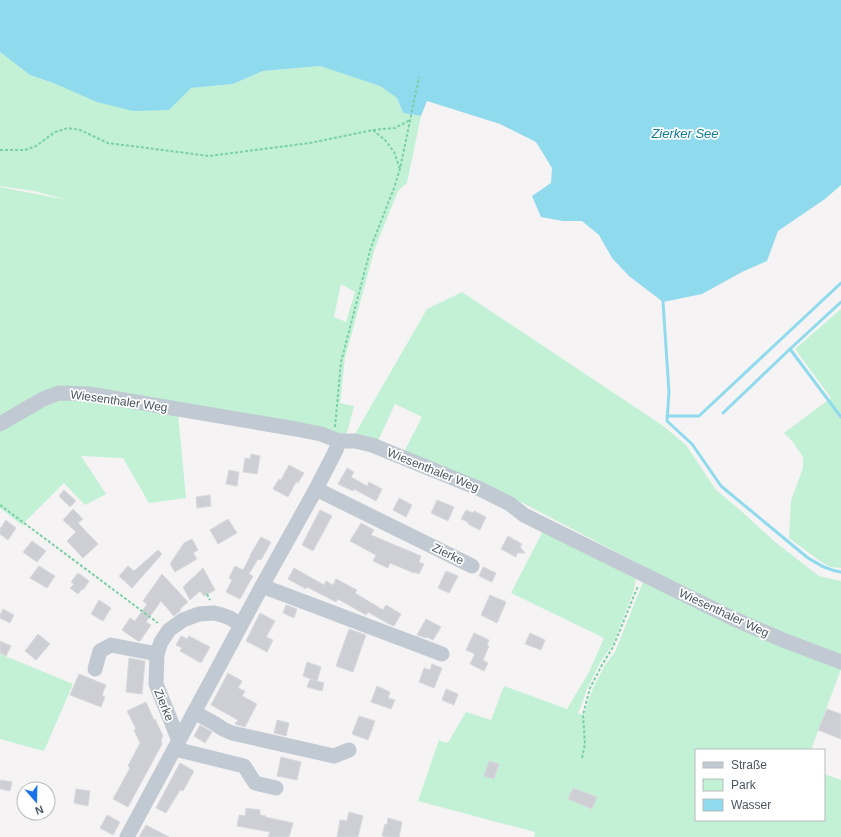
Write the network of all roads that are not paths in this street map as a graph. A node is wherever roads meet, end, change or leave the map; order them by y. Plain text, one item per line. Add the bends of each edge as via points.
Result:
1 (0, 424) edge
2 (339, 441) junction
3 (316, 488) junction
4 (472, 566) dead end
5 (262, 586) junction
6 (242, 624) junction
7 (157, 654) junction
8 (442, 654) dead end
9 (841, 662) edge
10 (95, 669) dead end
11 (194, 712) junction
12 (177, 745) junction
13 (349, 750) dead end
14 (276, 788) dead end
15 (127, 837) edge

1 - 2 street, Wiesenthaler Weg via 43,399 59,393 89,394 296,429
2 - 3 street, Zierke
2 - 9 street, Wiesenthaler Weg via 372,445 480,489 510,504 524,515 739,621
3 - 4 street, Zierke
3 - 5 street, Zierke
5 - 6 street, Zierke
5 - 8 street
6 - 7 street, Zierke via 214,613 199,614 183,620 169,630
6 - 11 street, Zierke
7 - 10 street via 111,645 100,651
7 - 12 street, Zierke via 156,684
11 - 12 street, Zierke
11 - 13 street via 232,734 334,756
12 - 14 street via 244,766 255,783
12 - 15 street, Zierke

